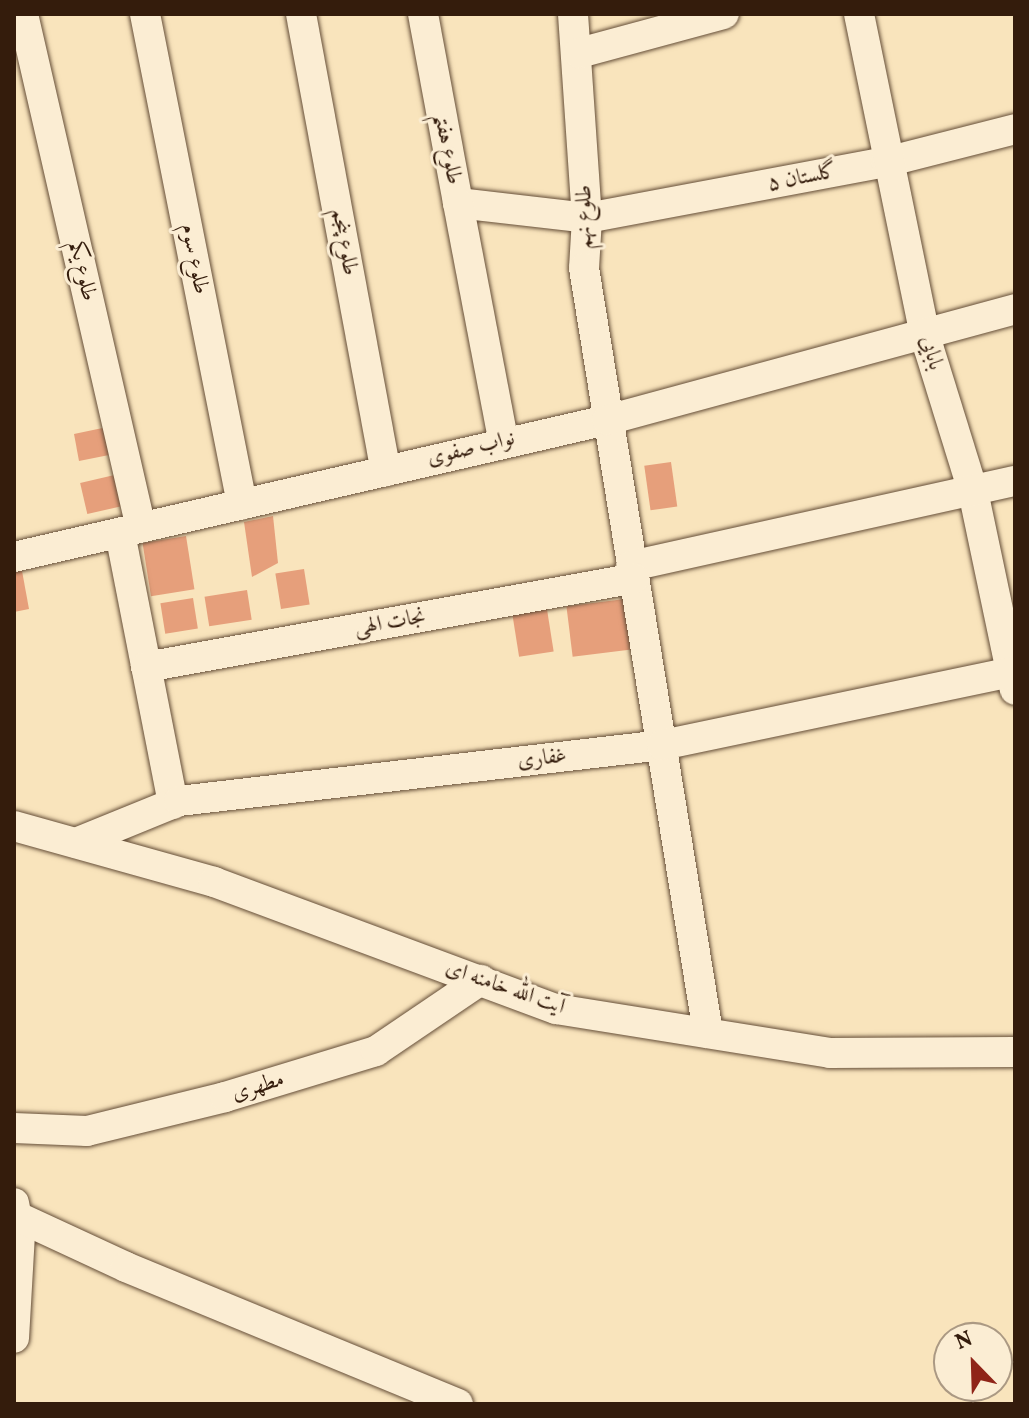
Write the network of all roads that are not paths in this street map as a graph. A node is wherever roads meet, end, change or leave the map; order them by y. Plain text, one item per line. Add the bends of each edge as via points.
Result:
1 (23, 14) edge
2 (145, 14) edge
3 (301, 14) edge
4 (423, 14) edge
5 (573, 14) edge
6 (724, 14) edge
7 (859, 14) edge
8 (579, 53) junction
9 (1015, 129) edge
10 (886, 162) junction
11 (458, 203) junction
12 (587, 218) junction
13 (1015, 309) edge
14 (925, 336) junction
15 (607, 420) junction
16 (503, 440) junction
17 (386, 471) junction
18 (1015, 481) edge
19 (973, 491) junction
20 (242, 504) junction
21 (130, 530) junction
22 (14, 557) edge
23 (632, 572) junction
24 (146, 667) junction
25 (1014, 678) edge
26 (662, 745) junction
27 (173, 804) junction
28 (14, 826) edge
29 (76, 843) junction
30 (481, 980) junction
31 (708, 1033) junction
32 (1015, 1052) edge
33 (14, 1128) edge
34 (15, 1210) edge
35 (14, 1338) edge
36 (458, 1404) edge

1 - 21 street, طلوع یکم
2 - 20 street, طلوع سوم
3 - 17 street, طلوع پنجم
4 - 11 street, طلوع هفتم
5 - 8 street, طلوع نهم
6 - 8 street
7 - 10 street, بابایی
8 - 12 street, طلوع نهم
9 - 10 street, گلستان ۵
10 - 12 street, گلستان ۵
10 - 14 street, بابایی
11 - 12 street, طلوع هفتم
11 - 16 street
12 - 15 street, طلوع نهم via 584,268
13 - 14 street, نواب صفوی
14 - 15 street, نواب صفوی
14 - 19 street, بابایی
15 - 16 street, نواب صفوی
15 - 23 street, طلوع نهم
16 - 17 street, نواب صفوی
17 - 20 street, نواب صفوی
18 - 19 street, نجات الهی
19 - 23 street, نجات الهی
19 - 25 street, بابایی
20 - 21 street, نواب صفوی
21 - 22 street, نواب صفوی
21 - 24 street, طلوع یکم
23 - 24 street, نجات الهی
23 - 26 street, طلوع نهم
24 - 27 street, طلوع یکم
25 - 26 street, غفاری
26 - 27 street, غفاری
26 - 31 street, طلوع نهم
27 - 29 street, غفاری
28 - 29 street, آیت الله خامنه ای
29 - 30 street, آیت الله خامنه ای via 214,882
30 - 31 street, آیت الله خامنه ای via 556,1009
30 - 33 street, مطهری via 376,1051 225,1097 87,1131
31 - 32 street, آیت الله خامنه ای via 830,1053
34 - 35 street via 20,1234
34 - 36 street via 126,1267

